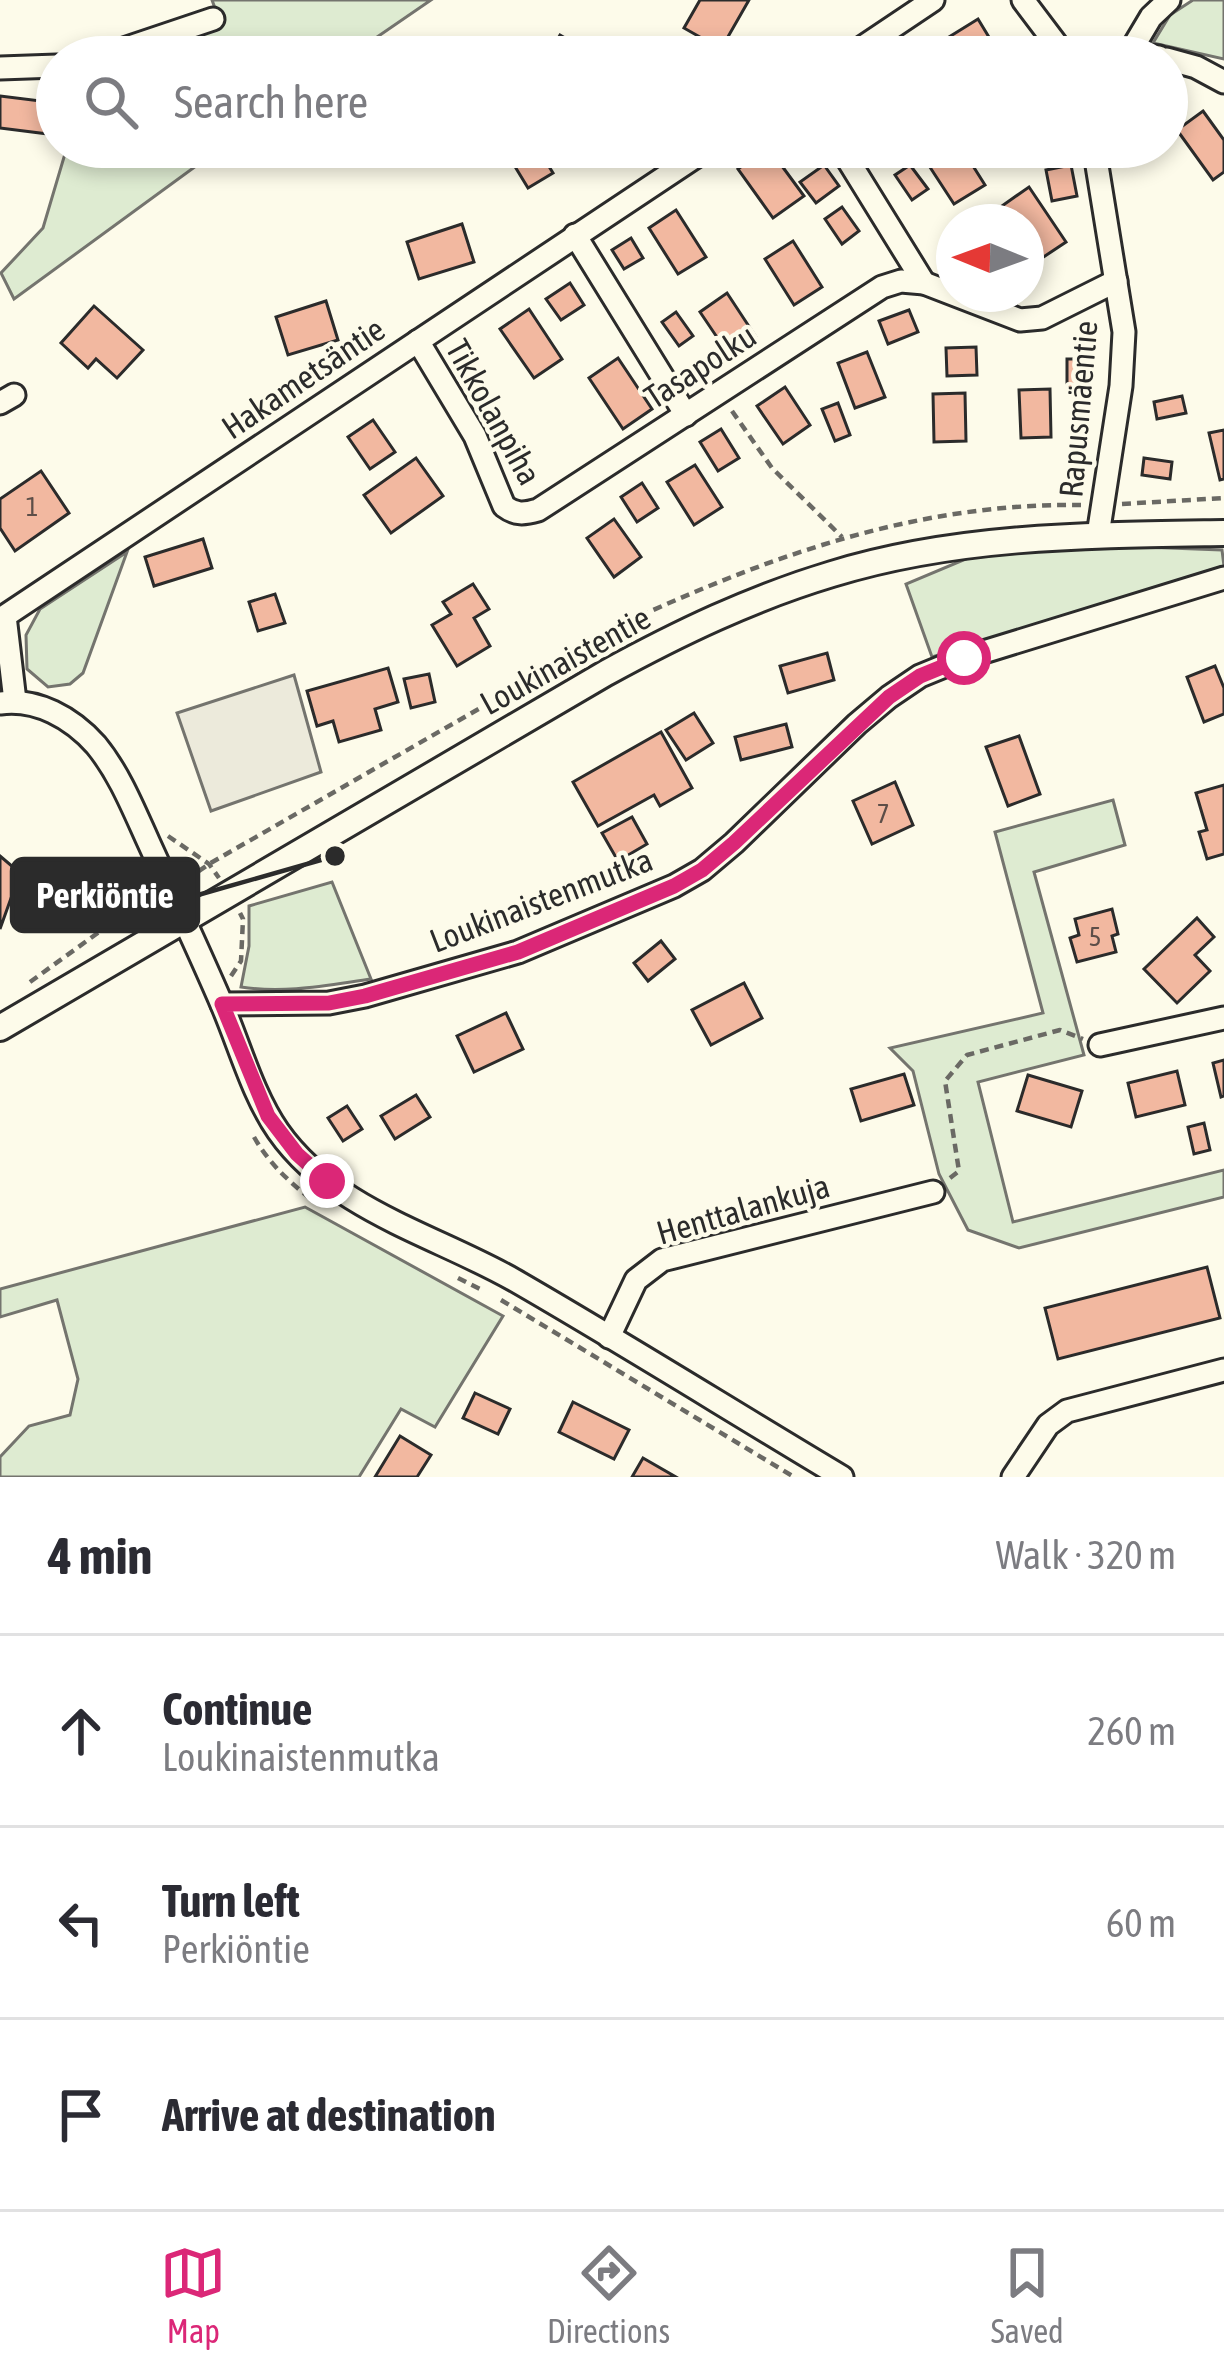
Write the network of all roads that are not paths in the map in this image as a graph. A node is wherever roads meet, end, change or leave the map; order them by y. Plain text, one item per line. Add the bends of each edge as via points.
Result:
1 (933, 0) edge
2 (1023, 0) edge
3 (1169, 0) edge
4 (213, 19) dead end
5 (162, 36) edge
6 (879, 36) edge
7 (1050, 36) edge
8 (1140, 36) edge
9 (1188, 66) edge
10 (36, 67) edge
11 (0, 68) edge
12 (1224, 82) edge
13 (678, 168) edge
14 (853, 168) edge
15 (1097, 168) edge
16 (575, 235) junction
17 (1116, 281) junction
18 (924, 283) junction
19 (418, 341) junction
20 (686, 415) junction
21 (514, 513) joint
22 (1224, 533) edge
23 (1098, 535) junction
24 (1224, 578) edge
25 (2, 612) edge
26 (7, 702) edge
27 (184, 920) junction
28 (222, 1004) junction
29 (1224, 1018) edge
30 (0, 1028) edge
31 (1100, 1046) road end
32 (933, 1192) road end
33 (609, 1337) junction
34 (1224, 1370) edge
35 (842, 1477) edge
36 (1013, 1477) edge

1 - 6 street
2 - 7 street
3 - 8 street
4 - 5 street
9 - 12 street
10 - 11 street
13 - 16 street, Hakametsäntie
14 - 18 street
15 - 17 street, Rapusmäentie
16 - 19 street, Hakametsäntie
16 - 20 street
17 - 18 street via 1042,318 1020,320
17 - 23 street, Rapusmäentie via 1121,386
18 - 20 street, Tasapolku via 882,286
19 - 21 street, Tikkolanpiha
19 - 25 street, Hakametsäntie
20 - 21 street, Tasapolku via 538,510
22 - 23 street, Loukinaistentie
23 - 27 street, Loukinaistentie via 900,557 835,572 700,623
24 - 28 street, Loukinaistenmutka via 920,676 857,724 734,843 674,886 518,952 365,996
25 - 26 street, Hakametsäntie
26 - 27 street via 44,707 97,746
27 - 28 street
27 - 30 street, Loukinaistentie
28 - 33 street via 268,1116 327,1181
29 - 31 street
32 - 33 street, Henttalankuja via 662,1260 636,1280
33 - 35 street
34 - 36 street via 1067,1411

